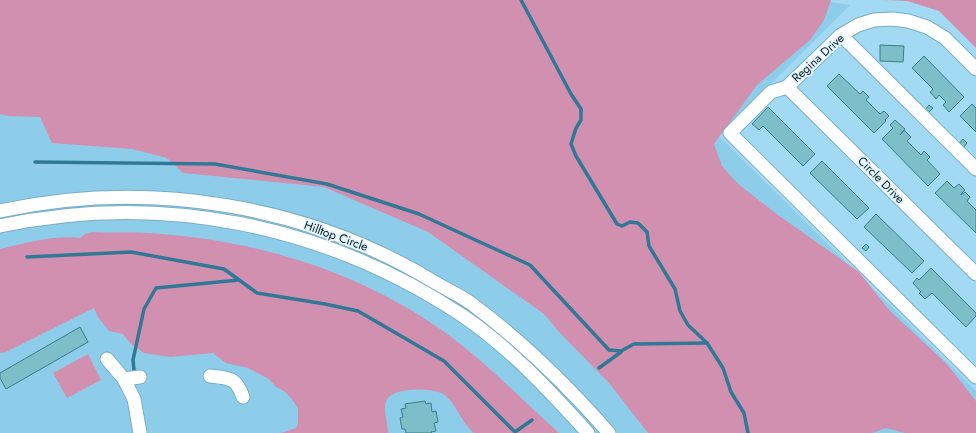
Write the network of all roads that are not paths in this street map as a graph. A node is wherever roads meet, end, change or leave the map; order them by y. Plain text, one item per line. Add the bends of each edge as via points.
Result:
1 (841, 35) junction
2 (976, 69) edge
3 (787, 87) junction
4 (976, 169) edge
5 (0, 211) edge
6 (0, 226) edge
7 (976, 274) edge
8 (107, 359) dead end
9 (210, 376) dead end
10 (140, 377) dead end
11 (976, 377) edge
12 (124, 379) junction
13 (243, 397) dead end
14 (605, 432) edge
15 (140, 433) edge
16 (588, 433) edge

1 - 2 street, Regina Drive via 858,25 874,20 908,21 927,27 945,38
1 - 3 street, Regina Drive
1 - 4 street
3 - 7 street, Circle Drive
3 - 11 street via 771,92 730,133
5 - 14 street, Hilltop Circle via 71,200 162,198 215,203 318,228 372,248 419,272 470,303 516,338 559,378
6 - 16 street, Hilltop Circle via 72,215 162,213 214,218 266,228 314,242 377,267 464,317 516,359 548,389
8 - 12 street
9 - 13 street via 231,378 239,385
10 - 12 street
12 - 15 street via 134,399

